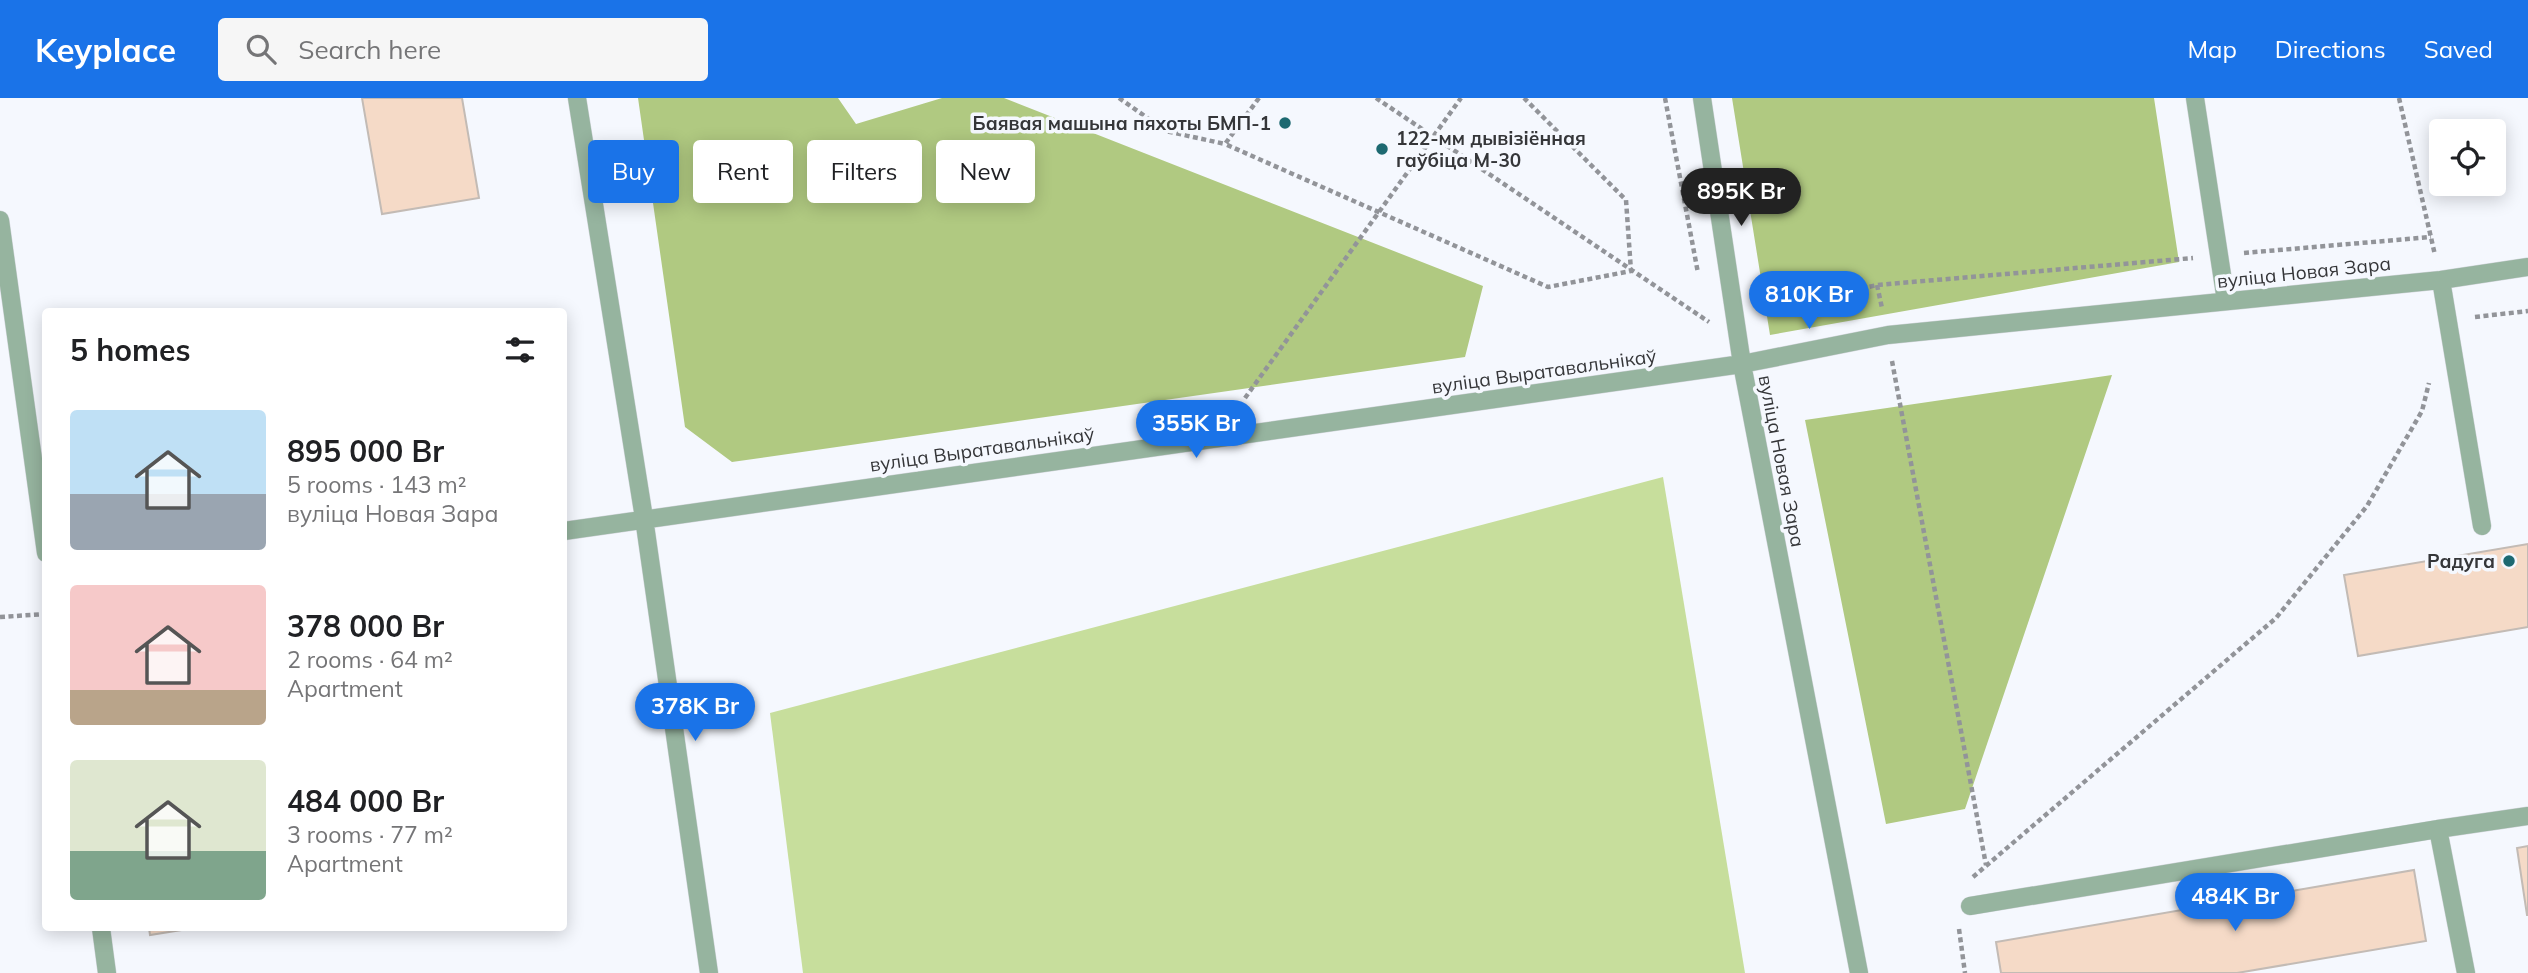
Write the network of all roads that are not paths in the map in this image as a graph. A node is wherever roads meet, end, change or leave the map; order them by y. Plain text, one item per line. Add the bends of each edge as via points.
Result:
1 (577, 98) edge
2 (1702, 98) edge
3 (2195, 98) edge
4 (0, 220) edge
5 (2528, 267) edge
6 (2441, 279) junction
7 (2226, 301) junction
8 (1742, 364) junction
9 (644, 518) junction
10 (42, 524) edge
11 (2483, 526) dead end
12 (567, 531) edge
13 (2528, 816) edge
14 (2438, 829) junction
15 (1970, 906) dead end
16 (100, 931) edge
17 (107, 973) edge
18 (709, 973) edge
19 (1859, 973) edge
20 (2466, 973) edge

1 - 9 street
2 - 8 street
3 - 7 street
4 - 10 street
5 - 6 street, вуліца Новая Зара
6 - 7 street, вуліца Новая Зара
6 - 11 street
7 - 8 street, вуліца Новая Зара via 1888,335
8 - 9 street, вуліца Выратавальнікаў
8 - 19 street, вуліца Новая Зара
9 - 12 street, вуліца Выратавальнікаў
9 - 18 street
13 - 14 street
14 - 15 street
14 - 20 street
16 - 17 street

